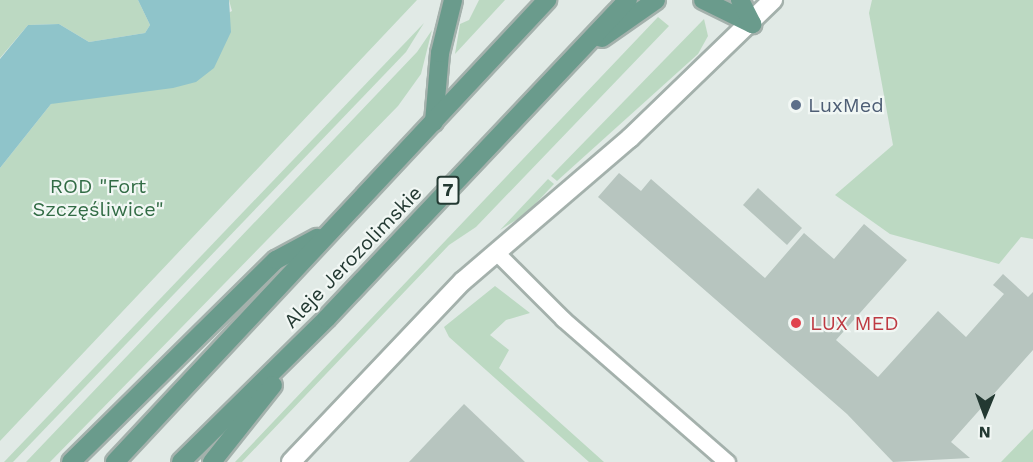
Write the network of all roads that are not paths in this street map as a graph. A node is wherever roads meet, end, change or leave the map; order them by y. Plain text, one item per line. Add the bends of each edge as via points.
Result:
1 (453, 0) edge
2 (547, 0) edge
3 (628, 0) edge
4 (656, 0) edge
5 (703, 0) edge
6 (740, 0) edge
7 (773, 0) edge
8 (752, 24) junction
9 (569, 61) junction
10 (434, 122) junction
11 (331, 231) junction
12 (497, 253) junction
13 (327, 318) junction
14 (71, 462) edge
15 (115, 462) edge
16 (181, 462) edge
17 (212, 462) edge
18 (291, 462) edge
19 (728, 462) edge

1 - 10 main road via 440,52
2 - 10 main road, Aleje Jerozolimskie
3 - 9 main road, Aleje Jerozolimskie / 7
4 - 9 main road
5 - 8 main road
6 - 8 main road
7 - 8 street
8 - 12 street
9 - 13 main road, Aleje Jerozolimskie / 7
10 - 11 main road, Aleje Jerozolimskie
11 - 14 main road via 276,260
11 - 15 main road, Aleje Jerozolimskie
12 - 18 street via 419,323
12 - 19 lane via 563,319
13 - 16 main road, Aleje Jerozolimskie / 7
13 - 17 main road

